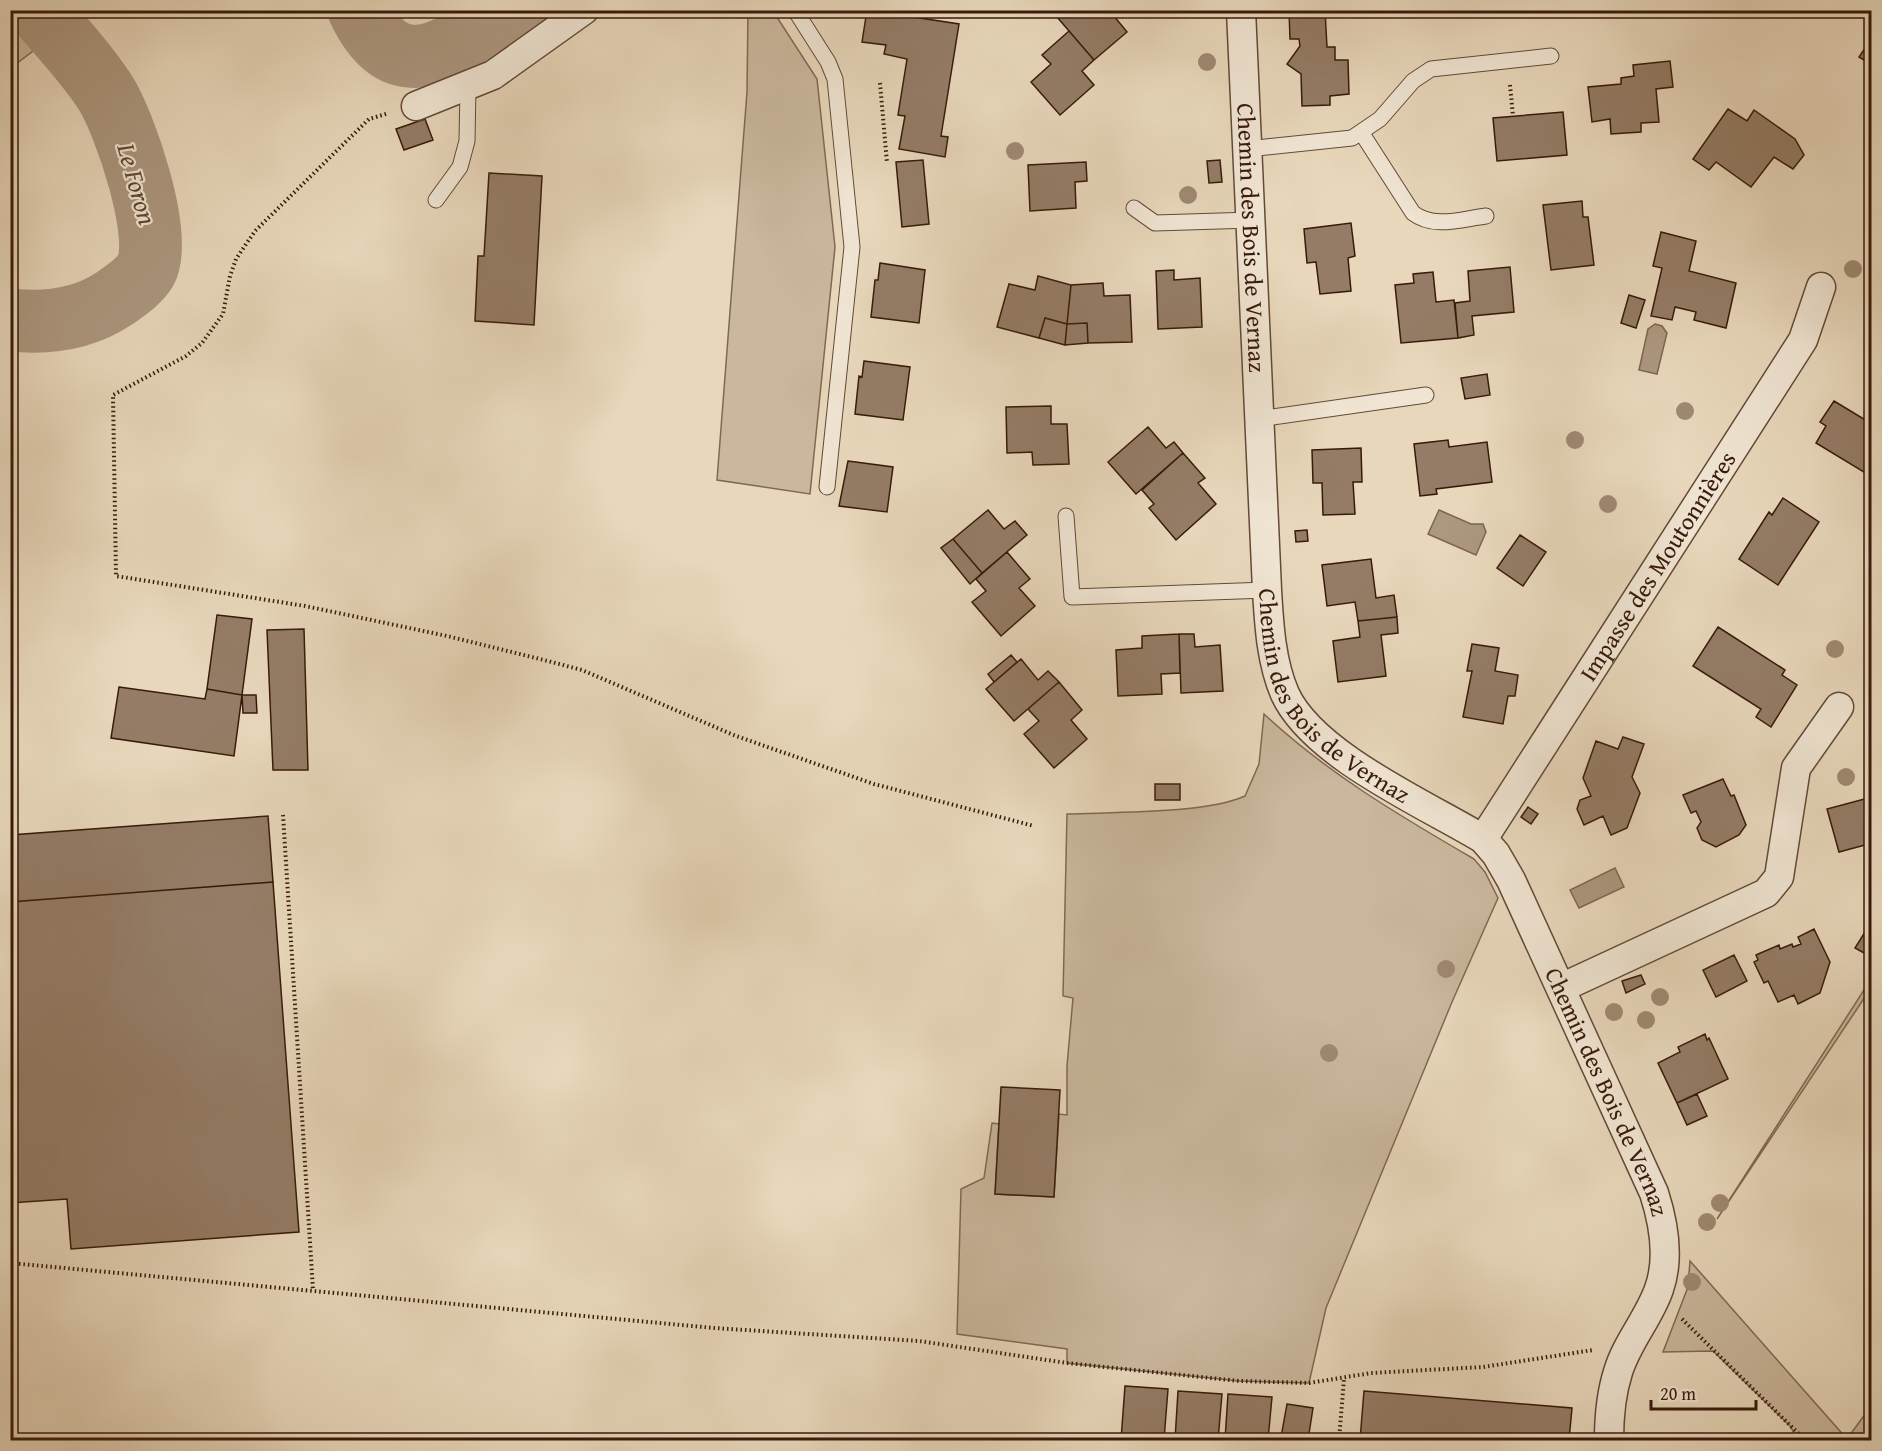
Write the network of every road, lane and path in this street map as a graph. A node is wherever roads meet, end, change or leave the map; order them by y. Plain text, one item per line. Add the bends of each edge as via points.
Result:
1 (584, 10) edge
2 (795, 10) edge
3 (1241, 10) edge
4 (1551, 56) dead end
5 (880, 83) dead end
6 (468, 87) junction
7 (416, 106) joint
8 (1361, 132) junction
9 (1247, 149) junction
10 (887, 163) dead end
11 (436, 200) dead end
12 (1134, 208) dead end
13 (1486, 216) dead end
14 (1252, 220) junction
15 (1821, 287) dead end
16 (1426, 394) dead end
17 (1259, 419) junction
18 (827, 488) dead end
19 (1066, 516) dead end
20 (1267, 590) junction
21 (1839, 707) dead end
22 (283, 815) dead end
23 (1034, 826) dead end
24 (1483, 839) junction
25 (1561, 988) junction
26 (10, 1263) edge
27 (313, 1290) junction
28 (1659, 1290) junction
29 (1631, 1339) junction
30 (1344, 1379) junction
31 (1339, 1440) edge
32 (1609, 1440) edge
33 (1805, 1440) edge

1 - 6 street via 493,75
2 - 18 lane via 835,79 852,247
3 - 9 street, Chemin des Bois de Vernaz
4 - 8 lane via 1431,69 1413,81 1380,119
5 - 10 path
6 - 7 street
6 - 11 lane via 467,141 460,167
7 - 23 path via 369,119 255,231 236,259 224,314 202,344 113,395 116,576 304,606 582,670 736,736 873,784
8 - 9 lane via 1340,140
8 - 13 lane via 1413,213 1421,219 1439,222
9 - 14 street, Chemin des Bois de Vernaz
12 - 14 lane via 1155,223
14 - 17 street, Chemin des Bois de Vernaz
15 - 24 street, Impasse des Moutonnières via 1803,340
16 - 17 lane
17 - 20 street, Chemin des Bois de Vernaz
19 - 20 lane via 1072,597
20 - 24 street, Chemin des Bois de Vernaz via 1280,681 1293,708 1311,731 1350,761
21 - 25 street via 1796,768 1779,877 1774,887
22 - 27 path
24 - 25 street, Chemin des Bois de Vernaz via 1504,865
25 - 28 street, Chemin des Bois de Vernaz via 1654,1193 1662,1218 1664,1244
26 - 27 path
27 - 30 path via 714,1328 919,1341 1067,1363 1239,1381 1310,1383
28 - 29 street
28 - 33 path via 1694,1333
29 - 30 path via 1546,1359 1371,1373
29 - 32 street via 1618,1371
30 - 31 path

